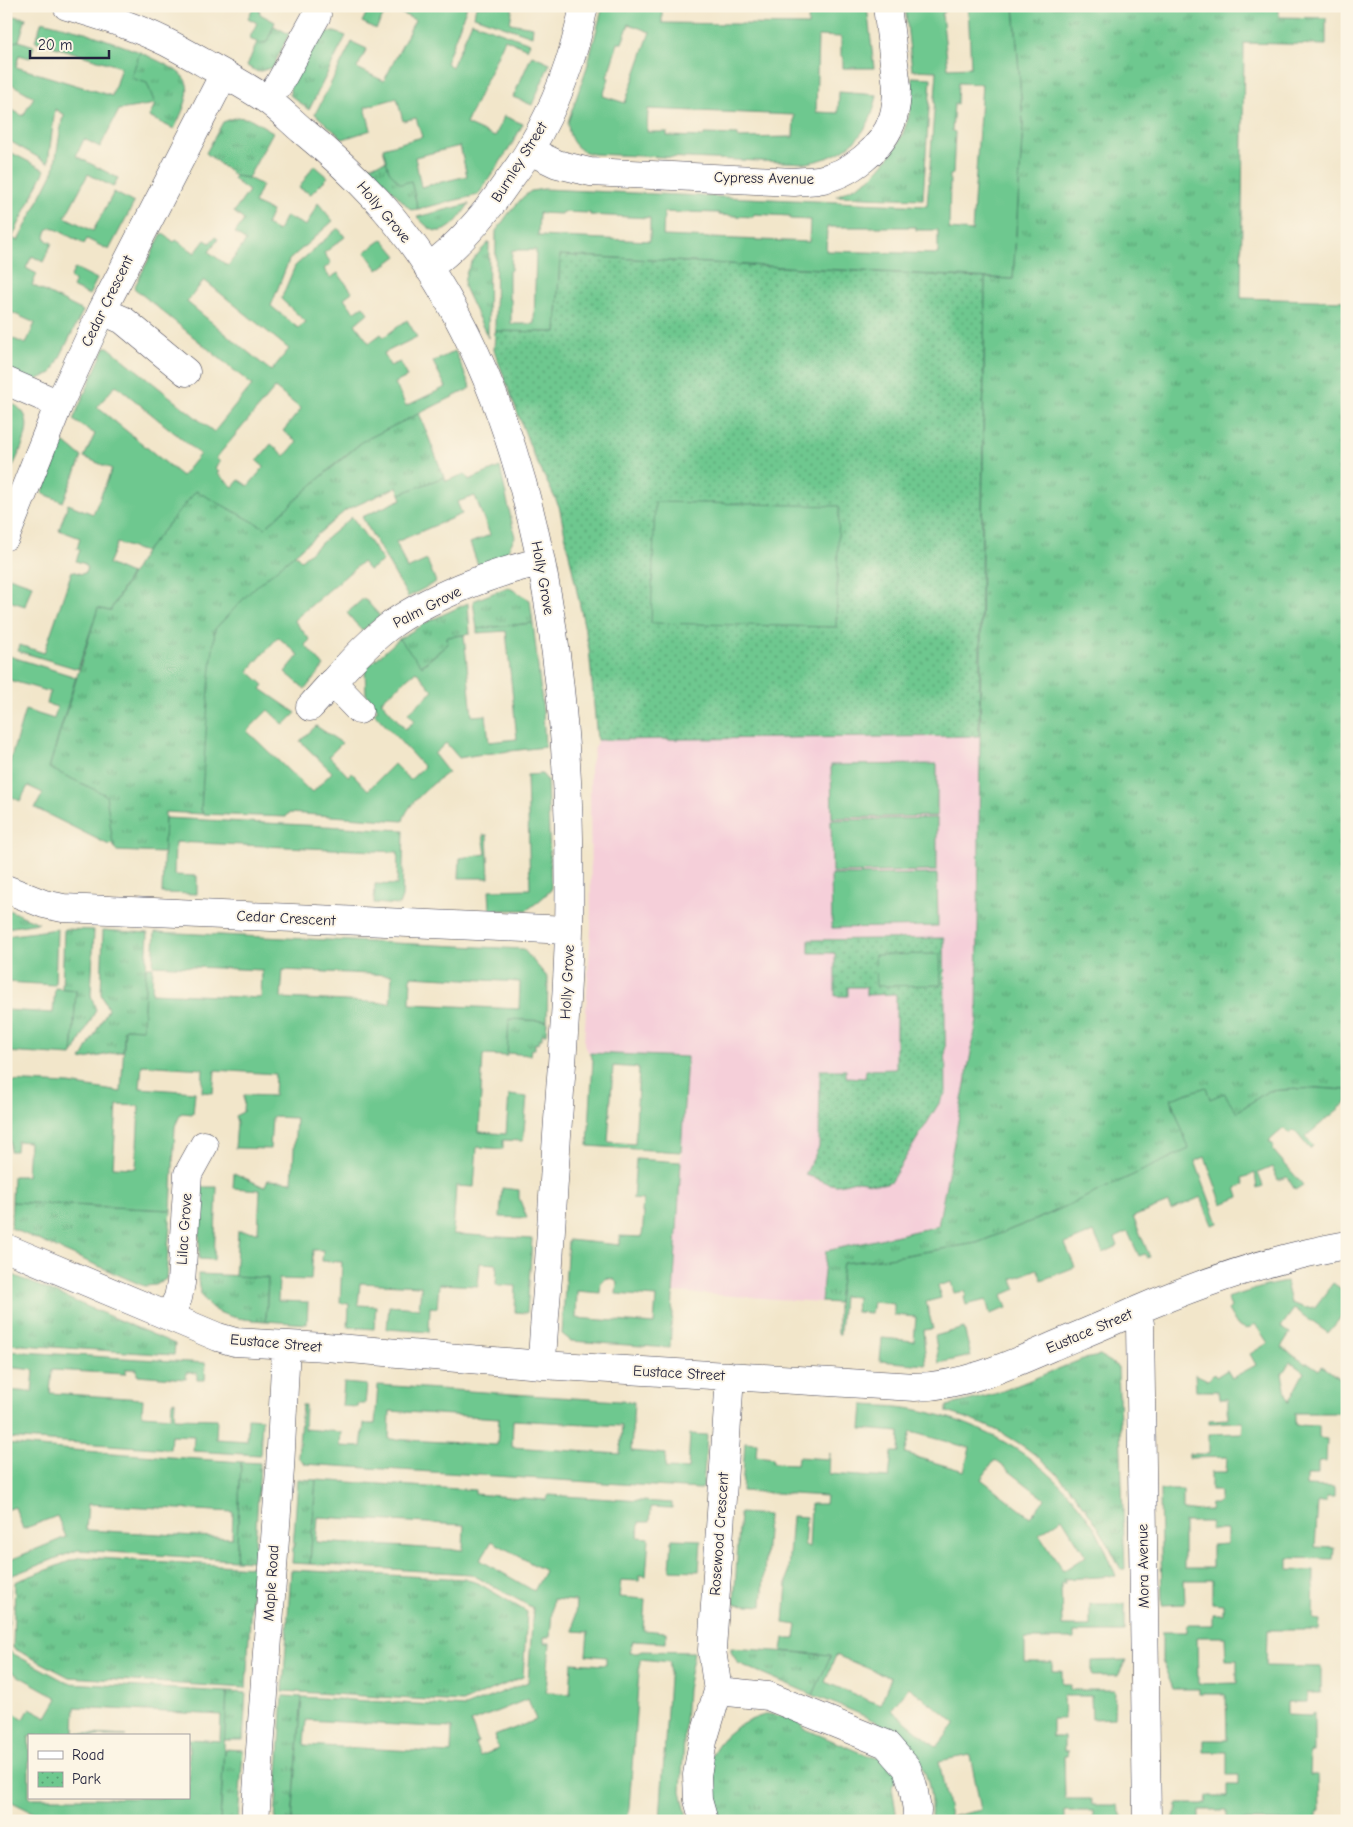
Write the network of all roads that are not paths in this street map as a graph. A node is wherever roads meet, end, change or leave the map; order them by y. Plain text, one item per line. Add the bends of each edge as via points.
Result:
1 (67, 6) edge
2 (584, 6) edge
3 (886, 6) edge
4 (105, 11) edge
5 (317, 15) dead end
6 (224, 74) junction
7 (267, 100) junction
8 (530, 151) junction
9 (428, 268) junction
10 (102, 311) junction
11 (186, 372) dead end
12 (6, 381) edge
13 (59, 404) junction
14 (6, 536) edge
15 (541, 562) junction
16 (332, 682) junction
17 (310, 707) dead end
18 (360, 710) dead end
19 (6, 889) edge
20 (569, 930) junction
21 (204, 1144) dead end
22 (1347, 1245) edge
23 (6, 1248) edge
24 (1135, 1312) junction
25 (169, 1316) junction
26 (286, 1345) junction
27 (542, 1365) junction
28 (730, 1376) junction
29 (718, 1691) junction
30 (255, 1821) edge
31 (704, 1821) edge
32 (916, 1821) edge
33 (1146, 1821) edge

1 - 4 street, Holly Grove
2 - 8 street, Burnley Street via 553,106
3 - 8 street, Cypress Avenue via 897,87 893,118 883,138 864,158 845,171 819,180 794,182 590,172 557,164
4 - 6 street, Holly Grove
5 - 7 street
6 - 7 street, Holly Grove
6 - 10 street, Cedar Crescent
7 - 9 street, Holly Grove via 334,157 369,192
8 - 9 street, Burnley Street via 488,210 451,251
9 - 15 street, Holly Grove via 458,318 488,382 520,471
10 - 11 street via 123,320
10 - 13 street, Cedar Crescent
12 - 13 street
13 - 14 street, Cedar Crescent
15 - 16 street, Palm Grove via 509,570 413,611 379,634
15 - 20 street, Holly Grove via 561,695 568,802
16 - 17 street, Palm Grove
16 - 18 street
19 - 20 street, Cedar Crescent via 63,908
20 - 27 street, Holly Grove
21 - 25 street, Lilac Grove via 188,1174 181,1283
22 - 24 street, Eustace Street via 1242,1270
23 - 25 street, Eustace Street
24 - 28 street, Eustace Street via 1009,1365 935,1386
24 - 33 street, Mora Avenue via 1140,1324
25 - 26 street, Eustace Street via 235,1342
26 - 27 street, Eustace Street
26 - 30 street, Maple Road
27 - 28 street, Eustace Street
28 - 29 street, Rosewood Crescent via 712,1650
29 - 31 street, Rosewood Crescent via 697,1775 698,1800
29 - 32 street via 768,1696 886,1744 907,1768 914,1786

